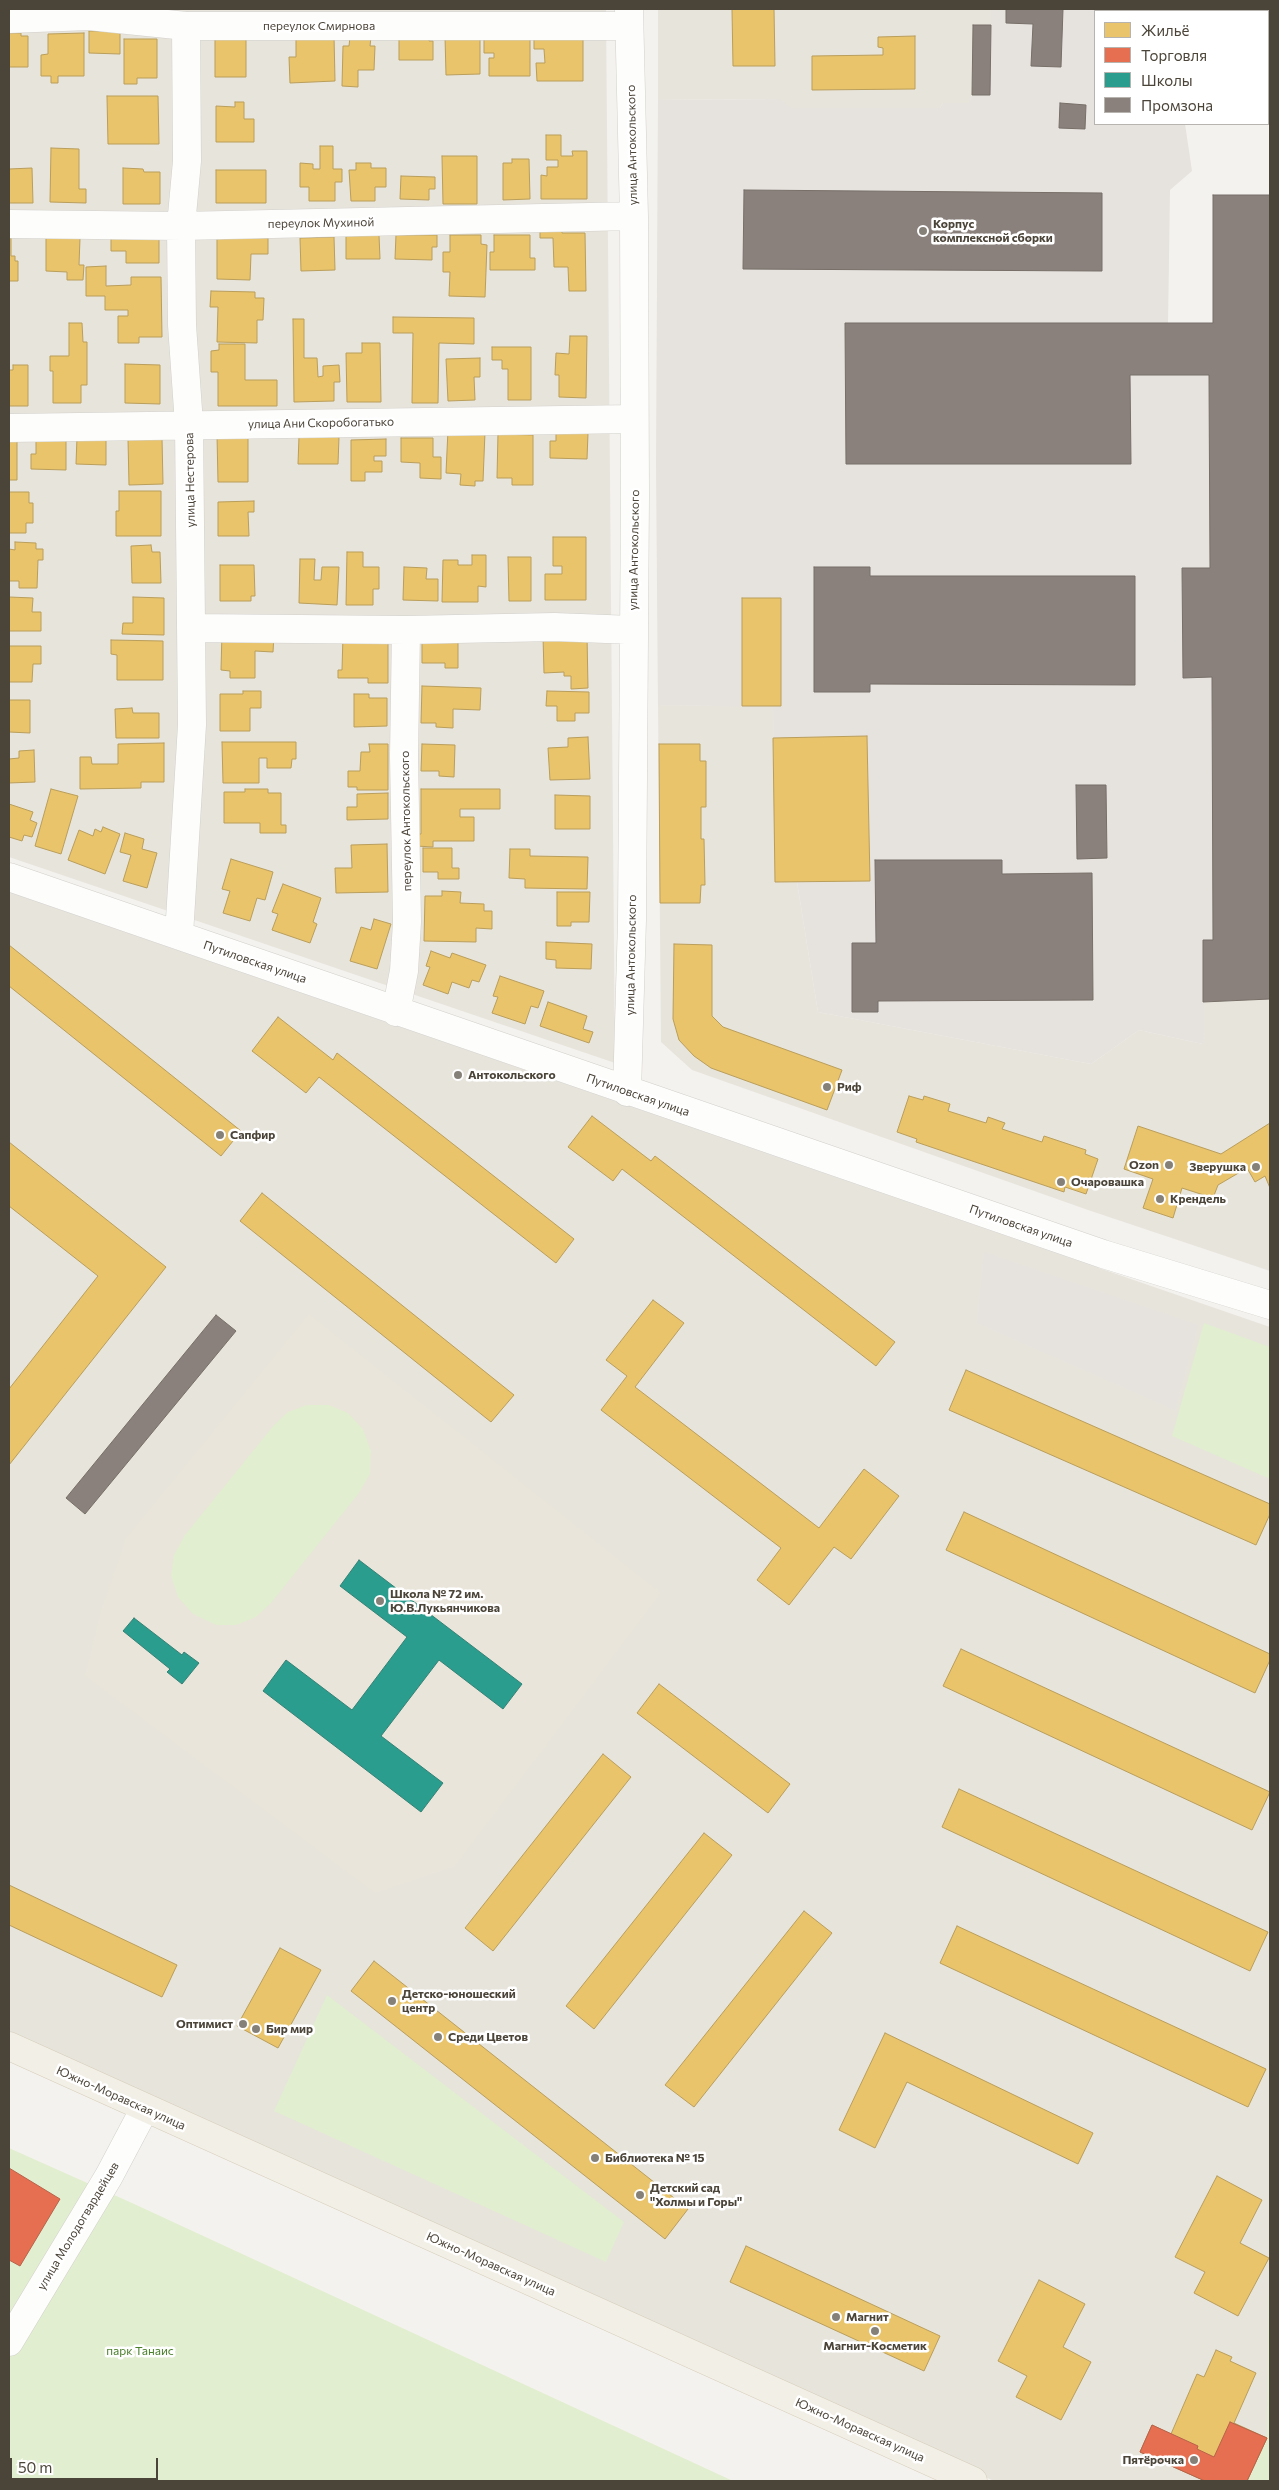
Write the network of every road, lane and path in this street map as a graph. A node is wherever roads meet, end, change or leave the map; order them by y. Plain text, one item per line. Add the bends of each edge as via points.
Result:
1 (89, 12) edge
2 (290, 18) edge
3 (629, 18) edge
4 (9, 19) edge
5 (186, 26) junction
6 (634, 216) junction
7 (9, 224) edge
8 (181, 226) junction
9 (634, 419) junction
10 (189, 424) junction
11 (9, 428) edge
12 (192, 628) junction
13 (406, 630) junction
14 (633, 630) junction
15 (9, 877) edge
16 (180, 935) junction
17 (396, 1012) junction
18 (628, 1092) junction
19 (1270, 1305) edge
20 (9, 2046) edge
21 (145, 2108) junction
22 (9, 2342) edge
23 (973, 2481) edge

1 - 4 street, переулок Смирнова
1 - 5 street, переулок Смирнова
2 - 3 street, переулок Смирнова
2 - 5 street, переулок Смирнова
3 - 6 street, улица Антокольского
5 - 8 street, улица Нестерова via 187,161
6 - 8 street, переулок Мухиной
6 - 9 street, улица Антокольского
7 - 8 street, переулок Мухиной
8 - 10 street, улица Нестерова via 182,325
9 - 10 street, улица Ани Скоробогатько
9 - 14 street, улица Антокольского
10 - 11 street, улица Ани Скоробогатько
10 - 12 street, улица Нестерова
12 - 13 street
12 - 16 street, улица Нестерова via 192,725
13 - 14 street via 554,627
13 - 17 street, переулок Антокольского via 407,922 404,971
14 - 18 street, улица Антокольского via 633,890
15 - 16 street, Путиловская улица
16 - 17 street, Путиловская улица
17 - 18 street, Путиловская улица
18 - 19 street, Путиловская улица via 1102,1254
20 - 21 main road, Южно-Моравская улица
21 - 22 street, улица Молодогвардейцев via 110,2176
21 - 23 main road, Южно-Моравская улица

